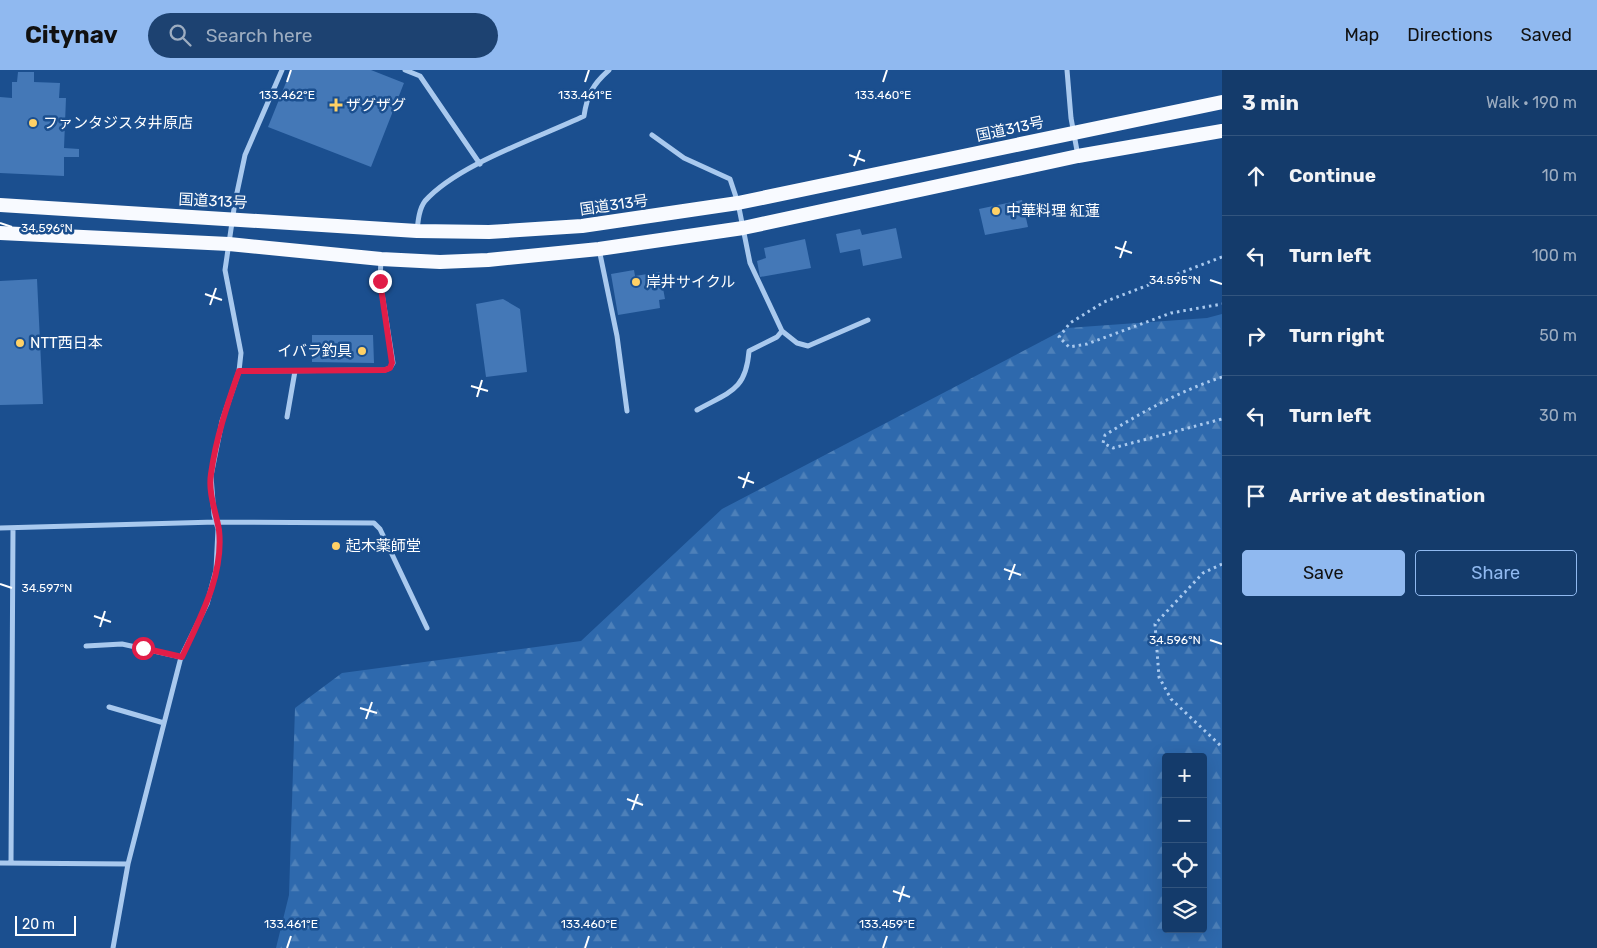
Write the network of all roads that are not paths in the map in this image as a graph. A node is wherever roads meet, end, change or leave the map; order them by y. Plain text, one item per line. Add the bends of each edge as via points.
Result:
1 (282, 70) edge
2 (405, 70) edge
3 (609, 70) edge
4 (1067, 70) edge
5 (1222, 102) edge
6 (1222, 131) edge
7 (1074, 132) junction
8 (652, 134) dead end
9 (1078, 156) junction
10 (480, 164) junction
11 (738, 203) junction
12 (0, 205) edge
13 (233, 218) junction
14 (743, 228) junction
15 (417, 231) junction
16 (0, 232) edge
17 (229, 244) junction
18 (599, 249) junction
19 (381, 259) junction
20 (868, 320) dead end
21 (782, 331) junction
22 (239, 371) junction
23 (296, 371) junction
24 (697, 410) dead end
25 (627, 411) dead end
26 (287, 417) dead end
27 (216, 522) junction
28 (0, 528) edge
29 (13, 528) junction
30 (427, 628) dead end
31 (86, 646) dead end
32 (182, 657) junction
33 (109, 707) dead end
34 (164, 723) junction
35 (0, 863) edge
36 (11, 863) junction
37 (128, 864) junction
38 (113, 948) edge

1 - 13 street via 246,155
2 - 10 street via 420,76
3 - 10 street via 594,83 586,98 584,116
4 - 7 street
5 - 7 highway, 国道313号
6 - 9 highway
7 - 9 street
7 - 11 highway, 国道313号
8 - 11 street via 684,158 730,179
9 - 14 highway
10 - 15 street via 446,184 424,202
11 - 14 street
11 - 15 highway, 国道313号 via 582,226 489,232
12 - 13 highway, 国道313号
13 - 15 highway, 国道313号
13 - 17 street
14 - 18 highway
14 - 21 street via 750,263
16 - 17 highway
17 - 19 highway
17 - 22 street via 225,270 241,354
18 - 19 highway via 488,260
18 - 25 street via 617,336
19 - 23 street via 380,281 392,363 390,368
20 - 21 street via 808,346 797,343
21 - 24 street via 777,337 749,351 743,381
22 - 23 street
22 - 27 street via 222,421 210,476
23 - 26 street
27 - 29 street
27 - 30 street via 374,523 380,529
27 - 32 street via 219,544 216,570 206,604
28 - 29 street
29 - 36 street
31 - 32 street via 122,644
32 - 34 street
33 - 34 street
34 - 37 street
35 - 36 street
36 - 37 street
37 - 38 street

